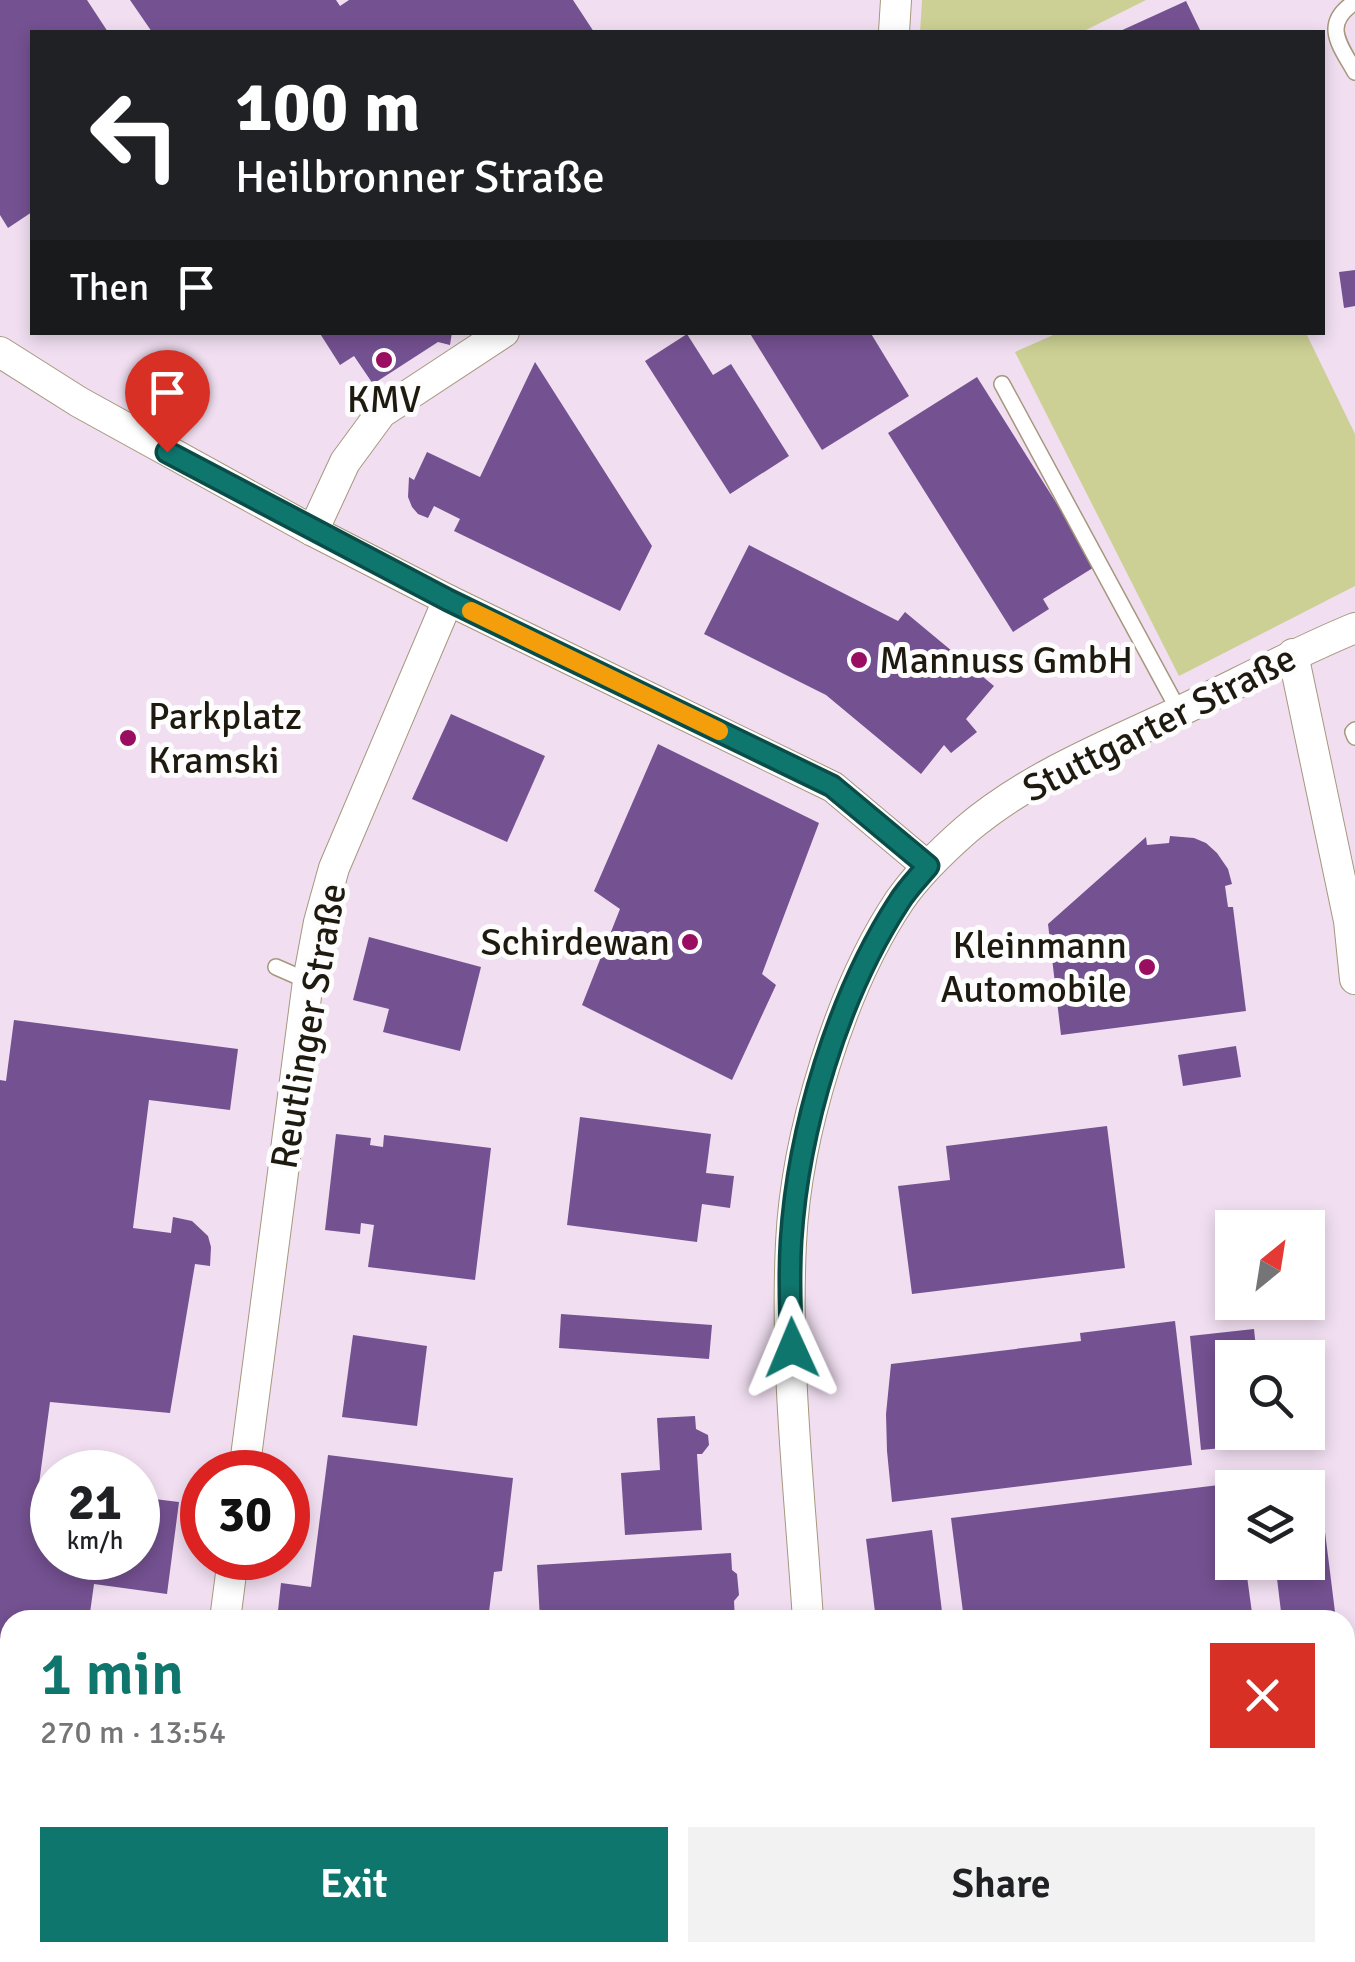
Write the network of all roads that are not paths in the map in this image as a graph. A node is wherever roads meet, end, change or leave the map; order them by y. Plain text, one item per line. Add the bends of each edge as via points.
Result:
1 (896, 0) edge
2 (1355, 2) edge
3 (894, 30) edge
4 (1355, 72) edge
5 (499, 335) edge
6 (0, 352) edge
7 (1002, 384) dead end
8 (313, 530) junction
9 (448, 600) junction
10 (1355, 628) edge
11 (1293, 654) junction
12 (1180, 711) junction
13 (928, 866) junction
14 (1352, 921) edge
15 (276, 967) dead end
16 (1355, 979) edge
17 (308, 981) junction
18 (247, 1450) edge
19 (230, 1580) edge
20 (226, 1610) edge
21 (807, 1610) edge

1 - 3 street
2 - 4 lane via 1338,17 1335,36
5 - 8 street via 381,413 344,462
6 - 8 street
7 - 12 lane
8 - 9 street
9 - 13 street via 832,786
9 - 17 street, Reutlinger Straße via 334,868
10 - 11 street, Stuttgarter Straße
11 - 12 street, Stuttgarter Straße
11 - 14 street
12 - 13 street, Stuttgarter Straße via 1026,787
13 - 21 street, Stuttgarter Straße via 900,899 854,986 797,1182 790,1309
14 - 16 street
15 - 17 lane
17 - 18 street, Reutlinger Straße
19 - 20 street

